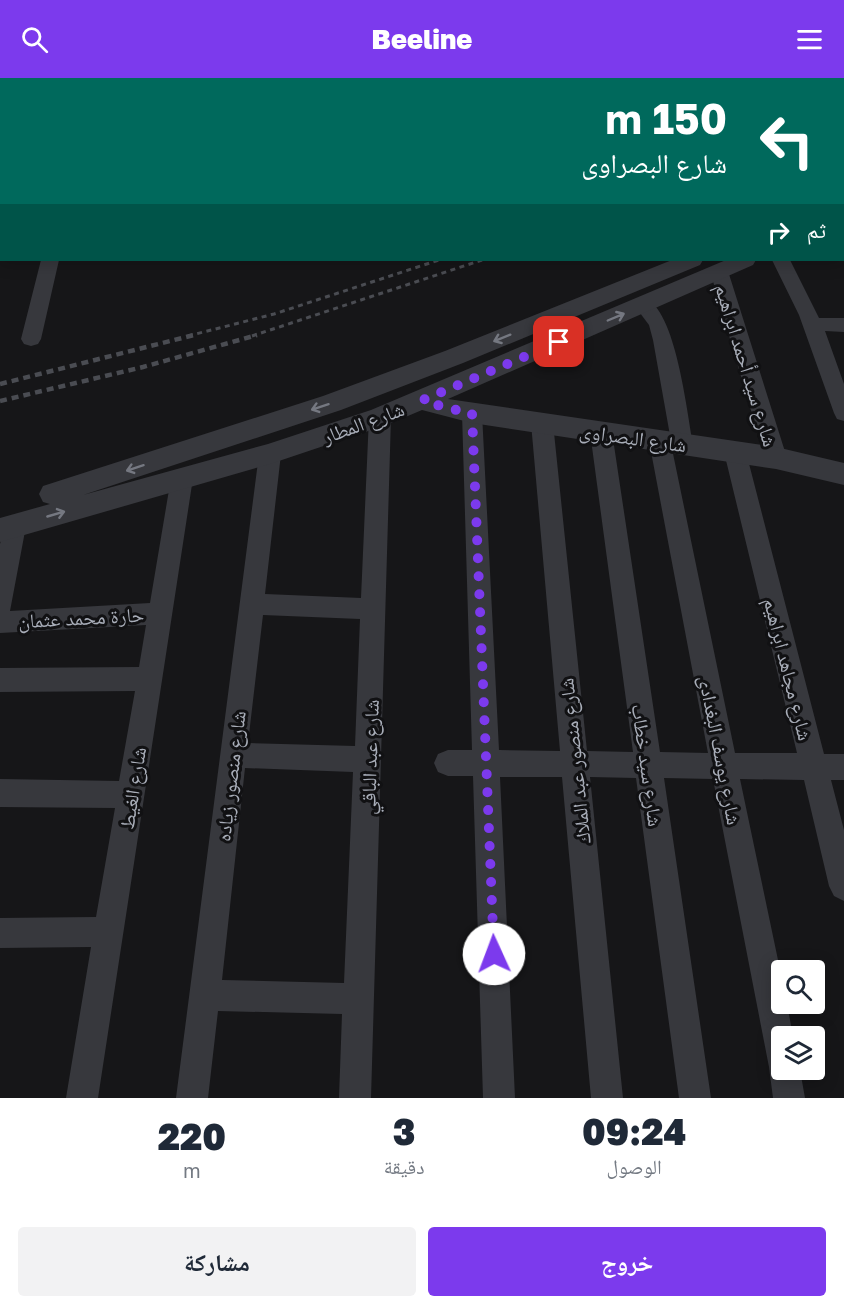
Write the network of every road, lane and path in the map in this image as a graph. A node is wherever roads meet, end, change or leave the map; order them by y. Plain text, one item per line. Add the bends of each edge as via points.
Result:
1 (50, 261) edge
2 (690, 261) edge
3 (742, 261) edge
4 (782, 261) edge
5 (718, 271) junction
6 (644, 305) junction
7 (811, 324) junction
8 (844, 324) edge
9 (31, 339) dead end
10 (454, 357) junction
11 (473, 378) junction
12 (840, 393) edge
13 (423, 400) junction
14 (472, 413) junction
15 (844, 413) edge
16 (380, 417) junction
17 (542, 423) junction
18 (601, 432) junction
19 (671, 443) junction
20 (735, 452) junction
21 (270, 454) junction
22 (776, 458) junction
23 (844, 474) edge
24 (182, 478) junction
25 (5, 523) edge
26 (250, 604) junction
27 (0, 607) edge
28 (374, 609) junction
29 (161, 612) junction
30 (0, 622) edge
31 (149, 679) junction
32 (0, 680) edge
33 (232, 755) junction
34 (369, 759) junction
35 (448, 763) dead end
36 (486, 763) junction
37 (575, 764) junction
38 (648, 765) junction
39 (724, 766) junction
40 (814, 767) junction
41 (844, 767) edge
42 (0, 793) edge
43 (130, 795) junction
44 (844, 886) edge
45 (109, 932) junction
46 (0, 933) edge
47 (204, 995) junction
48 (359, 999) junction
49 (775, 1026) edge
50 (786, 1080) edge
51 (82, 1098) edge
52 (192, 1098) edge
53 (355, 1098) edge
54 (499, 1098) edge
55 (607, 1098) edge
56 (695, 1098) edge
57 (789, 1098) edge

1 - 9 street
2 -> 10 street, شارع المطار
3 - 5 street, شارع المطار
4 - 7 street
5 - 6 street, شارع المطار
5 - 22 street, شارع سيد أحمد ابراهيم
11 -> 6 street, شارع المطار
6 - 19 street, شارع يوسف البغدادى via 663,340
7 - 8 street
7 - 12 street
10 - 11 street
10 -> 25 street, شارع المطار
11 - 13 street, شارع المطار
12 - 15 street
13 - 14 street, شارع البصراوى
13 - 16 street, شارع المطار
14 - 17 street, شارع البصراوى
14 - 36 street
16 - 21 street, شارع المطار
16 - 28 street, شارع عبد الباقي
17 - 18 street, شارع البصراوى
17 - 37 street, شارع منصور عبد الملاك
18 - 19 street, شارع البصراوى
18 - 38 street, شارع سيد خطاب
19 - 20 street, شارع البصراوى
19 - 39 street, شارع يوسف البغدادى
20 - 22 street, شارع البصراوى
20 - 40 street, شارع مجاهد ابراهيم
21 - 24 street, شارع المطار
21 - 26 street, شارع منصور زياده
22 - 23 street, شارع البصراوى
25 -> 24 street, شارع المطار
24 - 29 street, شارع الغيط
25 - 27 street
26 - 28 street
26 - 33 street, شارع منصور زياده
28 - 34 street, شارع عبد الباقي
29 - 30 street, حارة محمد عثمان
29 - 31 street, شارع الغيط
31 - 32 street
31 - 43 street, شارع الغيط
33 - 34 street
33 - 47 street, شارع منصور زياده
34 - 48 street, شارع عبد الباقي
35 - 36 street
36 - 37 street
36 - 54 street
37 - 38 street
37 - 55 street, شارع منصور عبد الملاك
38 - 39 street
38 - 56 street, شارع سيد خطاب
39 - 40 street
39 - 49 street, شارع يوسف البغدادى
40 - 41 street
40 - 44 street, شارع مجاهد ابراهيم
42 - 43 street
43 - 45 street, شارع الغيط
45 - 46 street
45 - 51 street, شارع الغيط
47 - 48 street
47 - 52 street, شارع منصور زياده
48 - 53 street, شارع عبد الباقي
50 - 57 street

